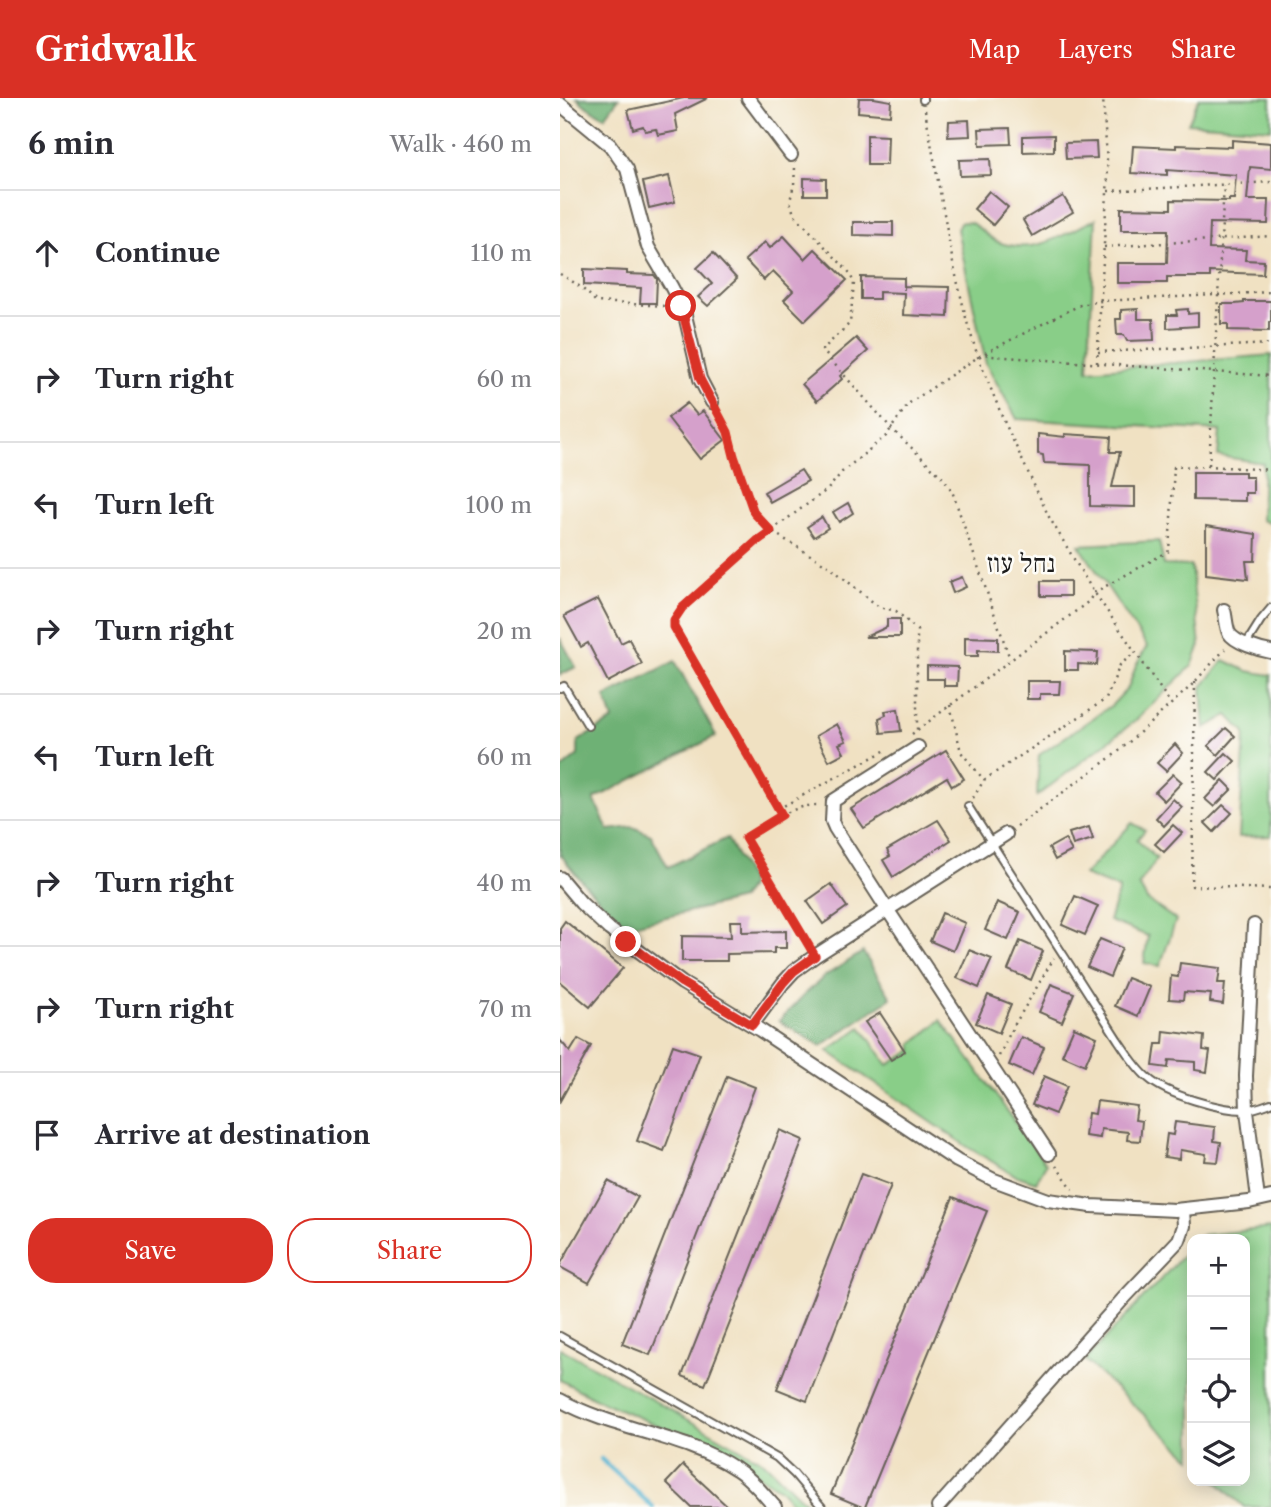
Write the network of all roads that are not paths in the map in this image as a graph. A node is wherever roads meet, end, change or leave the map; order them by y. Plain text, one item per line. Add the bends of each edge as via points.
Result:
1 (748, 98) edge
2 (560, 104) edge
3 (791, 155) road end
4 (712, 402) road end
5 (1271, 608) edge
6 (1224, 610) dead end
7 (1246, 644) junction
8 (1269, 650) edge
9 (560, 688) edge
10 (588, 726) dead end
11 (918, 747) dead end
12 (968, 806) road end
13 (1006, 834) road end
14 (991, 843) junction
15 (560, 878) edge
16 (887, 909) junction
17 (1254, 925) dead end
18 (752, 1025) junction
19 (1271, 1103) edge
20 (1247, 1111) junction
21 (1049, 1154) road end
22 (1265, 1198) edge
23 (1183, 1209) junction
24 (560, 1336) edge
25 (560, 1400) edge
26 (775, 1507) edge
27 (822, 1507) edge
28 (938, 1507) edge

1 - 3 street
2 - 4 street via 610,145 627,169 648,247 681,306 700,379
5 - 7 lane
6 - 7 street via 1228,632
7 - 8 street
9 - 10 lane via 564,687
11 - 16 street via 832,805 835,828
12 - 14 lane
13 - 14 street
14 - 16 street
14 - 20 lane via 1118,1040 1149,1080 1172,1093
15 - 18 street via 609,929 682,983
16 - 18 street via 794,971
16 - 21 street
17 - 20 street
18 - 23 street via 957,1161 994,1180 1048,1200
19 - 20 lane
20 - 22 street
22 - 23 street
23 - 28 street via 1179,1240
24 - 27 lane via 762,1448 794,1474
25 - 26 street via 608,1422 719,1458 753,1483

